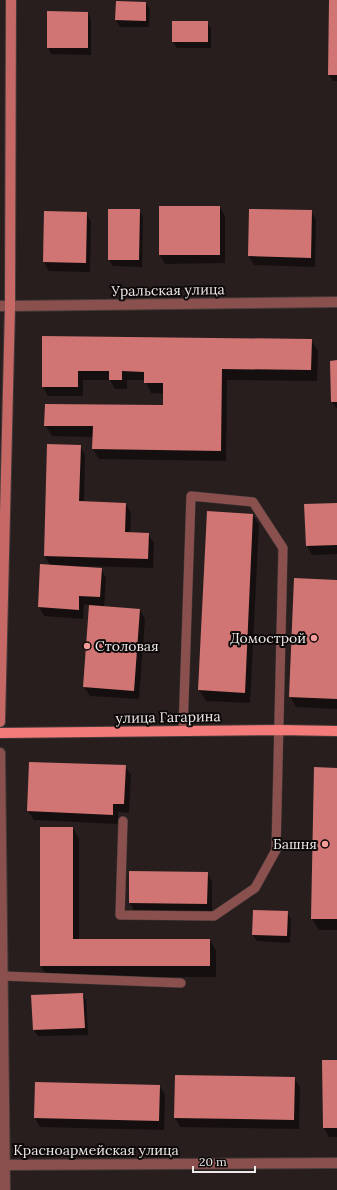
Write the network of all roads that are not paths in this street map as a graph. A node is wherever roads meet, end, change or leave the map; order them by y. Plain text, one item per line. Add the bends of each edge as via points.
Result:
1 (11, 0) edge
2 (337, 302) edge
3 (5, 306) edge
4 (0, 722) edge
5 (279, 730) junction
6 (183, 731) junction
7 (337, 731) edge
8 (0, 733) edge
9 (0, 753) edge
10 (124, 821) dead end
11 (3, 976) junction
12 (181, 983) dead end
13 (3, 1164) edge
14 (337, 1164) edge
15 (5, 1190) edge

1 - 3 main road
2 - 3 street, Уральская улица
3 - 4 main road
5 - 6 main road, улица Гагарина
5 - 6 lane via 283,548 253,502 191,496
5 - 7 main road, улица Гагарина
5 - 10 lane via 276,850 255,888 214,916 120,915
6 - 8 main road, улица Гагарина
9 - 11 street
11 - 12 lane
11 - 13 street
13 - 14 street, Красноармейская улица
13 - 15 street

